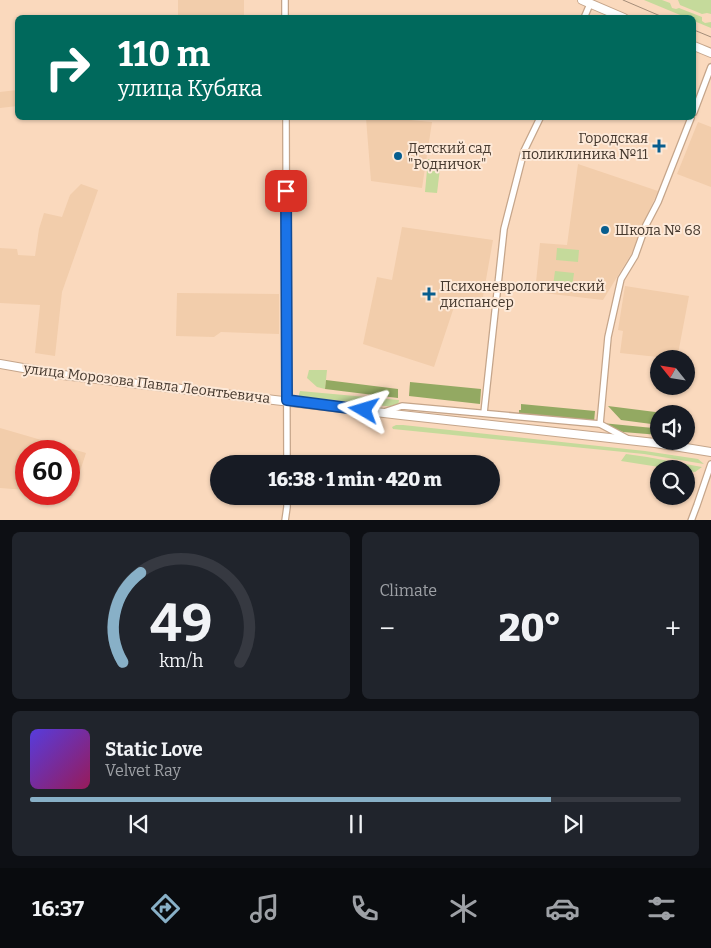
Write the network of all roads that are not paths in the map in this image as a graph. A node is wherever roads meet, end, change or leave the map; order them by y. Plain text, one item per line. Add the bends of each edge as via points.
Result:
1 (285, 0) edge
2 (582, 0) edge
3 (590, 4) junction
4 (285, 15) edge
5 (585, 15) edge
6 (617, 15) edge
7 (696, 47) edge
8 (711, 53) edge
9 (711, 67) edge
10 (696, 107) edge
11 (286, 120) edge
12 (539, 120) edge
13 (690, 120) edge
14 (0, 364) edge
15 (287, 400) junction
16 (384, 412) junction
17 (484, 413) junction
18 (600, 424) junction
19 (632, 440) junction
20 (711, 452) edge
21 (288, 455) edge
22 (711, 464) edge
23 (287, 505) edge
24 (285, 520) edge
25 (691, 520) edge

1 - 4 street
2 - 3 main road
3 - 5 street
3 - 6 main road
7 - 8 main road
9 - 10 street
11 - 15 street
12 - 17 street via 524,151 504,230
13 - 18 street via 635,256 622,279 608,337
14 - 15 main road, улица Морозова Павла Леонтьевича via 63,375
15 - 16 main road, улица Морозова Павла Леонтьевича
15 - 21 street
16 - 17 street via 402,406
16 - 19 main road, улица Морозова Павла Леонтьевича
17 - 18 street
18 - 19 street
19 - 20 main road, улица Морозова Павла Леонтьевича
22 - 25 street
23 - 24 street

